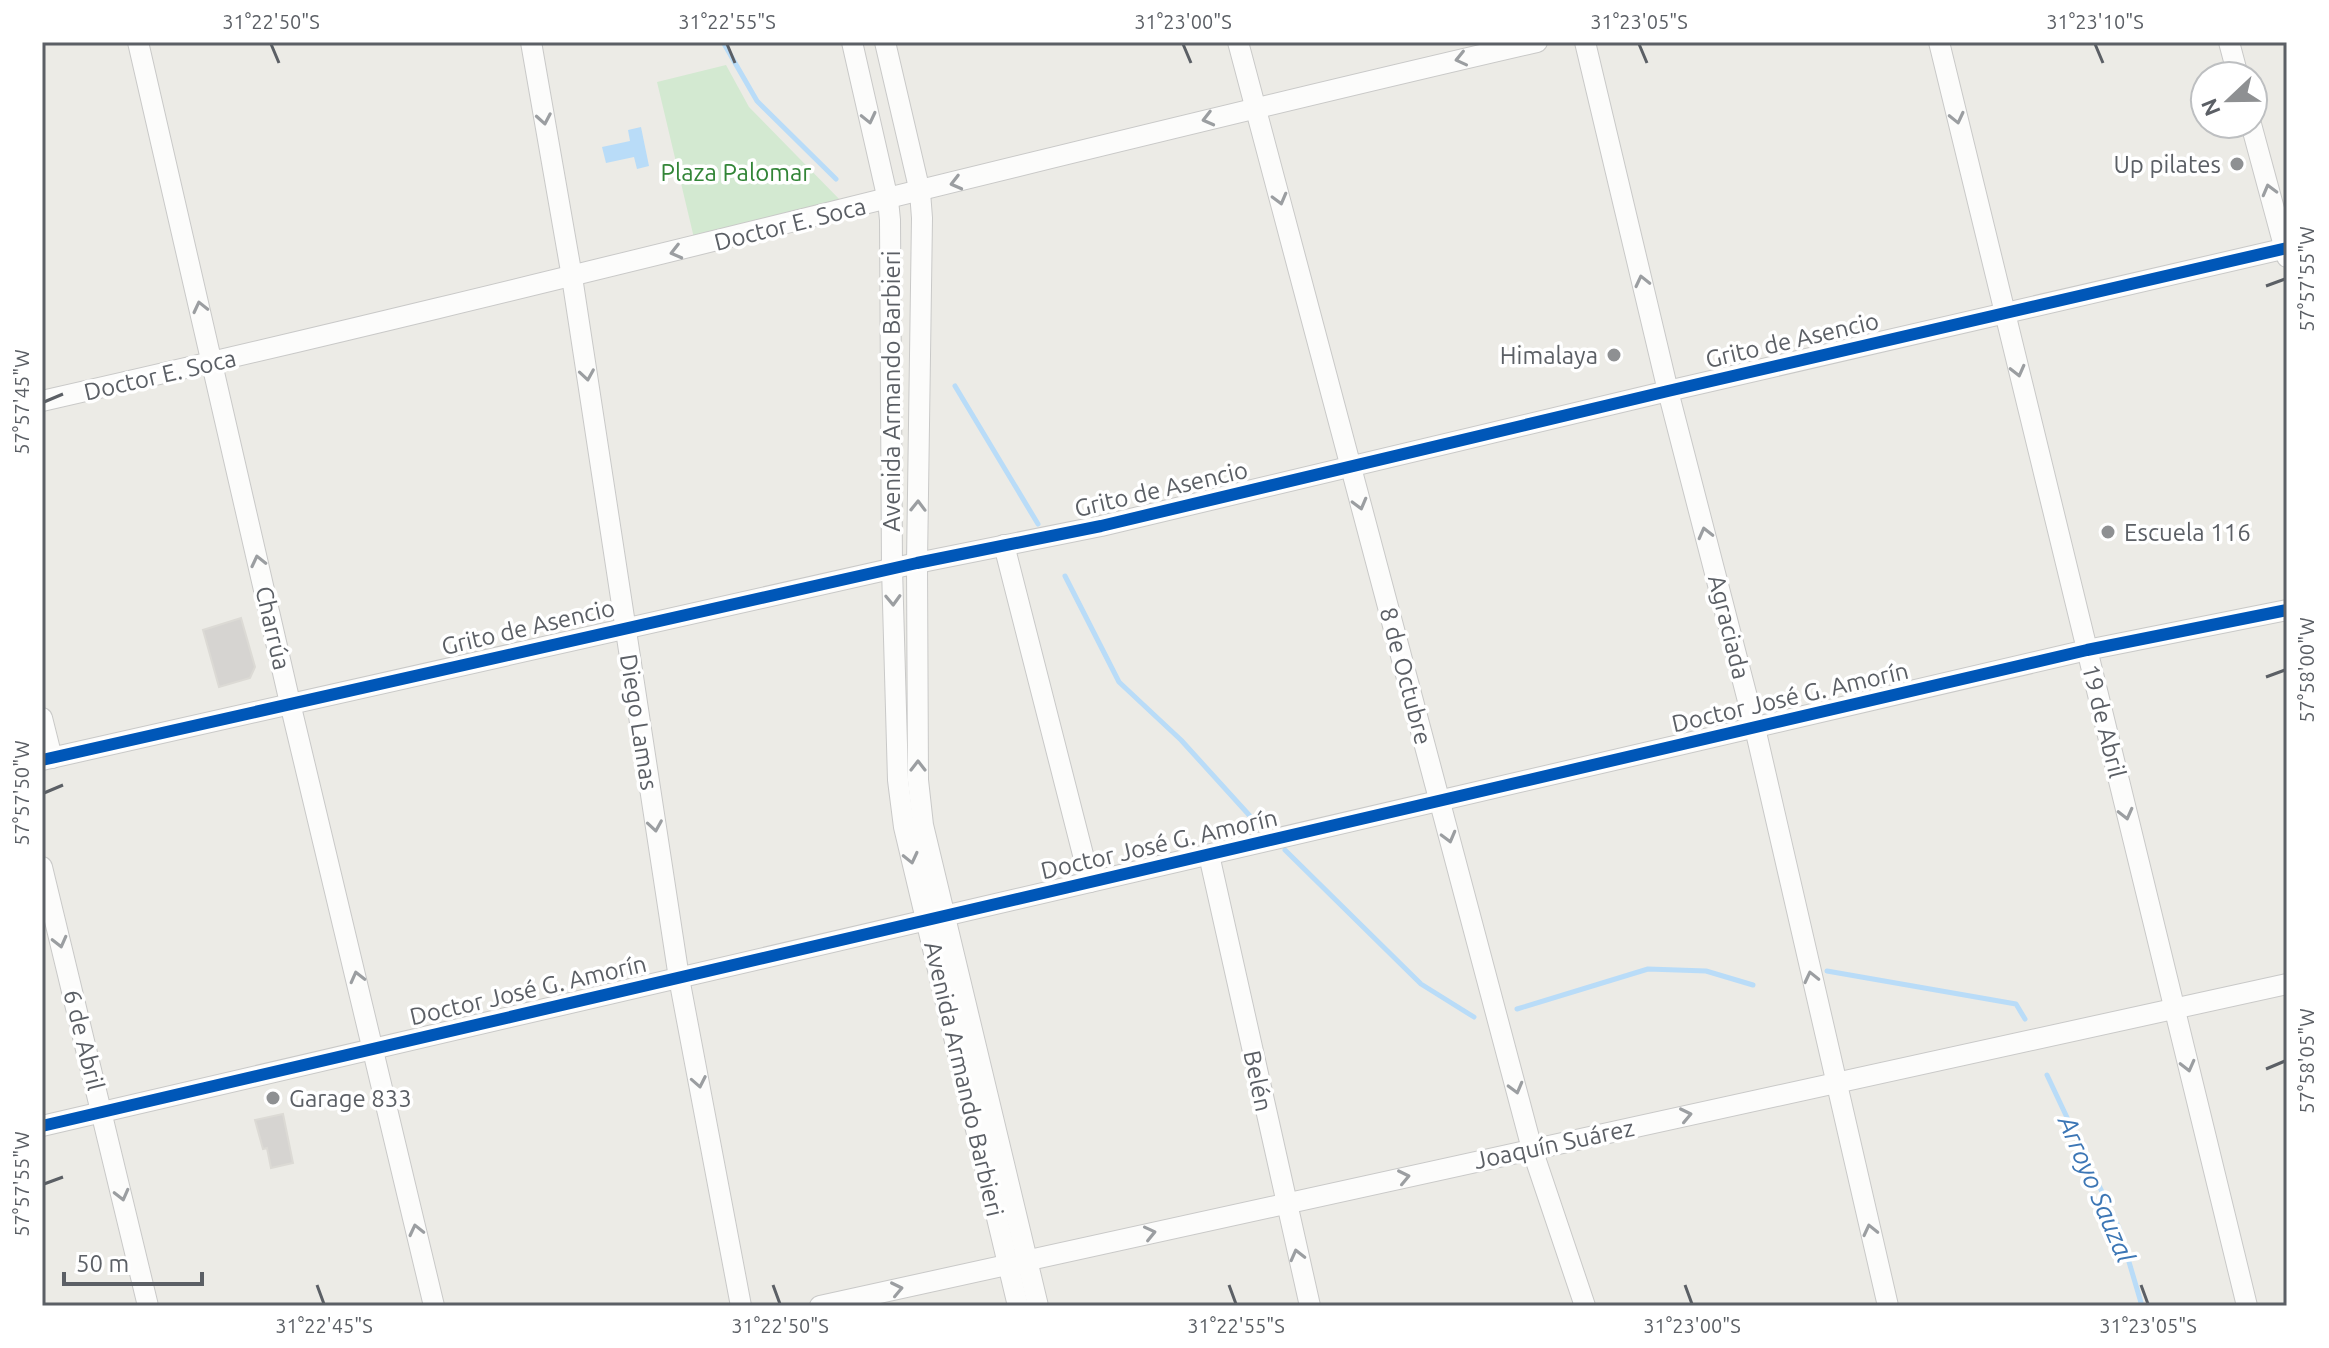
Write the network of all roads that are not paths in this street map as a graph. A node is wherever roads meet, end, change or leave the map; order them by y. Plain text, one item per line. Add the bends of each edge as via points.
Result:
1 (138, 42) edge
2 (531, 42) edge
3 (852, 42) edge
4 (885, 42) edge
5 (1238, 42) edge
6 (1537, 42) edge
7 (1585, 42) edge
8 (1939, 42) edge
9 (1255, 107) junction
10 (2255, 140) edge
11 (920, 192) junction
12 (888, 200) junction
13 (2286, 251) edge
14 (572, 277) junction
15 (2004, 314) junction
16 (214, 363) junction
17 (1668, 391) junction
18 (42, 401) edge
19 (1350, 468) junction
20 (1004, 545) junction
21 (917, 563) junction
22 (892, 568) junction
23 (2287, 610) edge
24 (625, 628) junction
25 (2087, 650) junction
26 (290, 704) junction
27 (42, 718) edge
28 (1755, 728) junction
29 (47, 759) edge
30 (1439, 801) junction
31 (1209, 855) junction
32 (42, 867) edge
33 (1090, 882) junction
34 (936, 918) junction
35 (679, 978) junction
36 (2287, 984) edge
37 (2174, 1010) junction
38 (374, 1049) junction
39 (1835, 1081) junction
40 (102, 1112) junction
41 (42, 1126) edge
42 (1532, 1149) junction
43 (1285, 1203) junction
44 (1018, 1262) junction
45 (148, 1306) edge
46 (434, 1306) edge
47 (741, 1306) edge
48 (820, 1306) edge
49 (1018, 1306) edge
50 (1038, 1306) edge
51 (1310, 1306) edge
52 (1585, 1306) edge
53 (1888, 1306) edge
54 (2247, 1306) edge

16 -> 1 street, Charrúa
2 -> 14 street, Diego Lamas
3 -> 12 street, Avenida Armando Barbieri
4 - 11 street, Avenida Armando Barbieri
5 - 9 street, 8 de Octubre
6 -> 9 street, Doctor E. Soca
17 -> 7 street, Agraciada
8 -> 15 street, 19 de Abril
9 -> 11 street, Doctor E. Soca
9 -> 19 street, 8 de Octubre
13 -> 10 street
11 - 12 street, Doctor E. Soca
21 -> 11 street, Avenida Armando Barbieri
12 -> 14 street, Doctor E. Soca
12 - 22 street, Avenida Armando Barbieri
13 - 15 street, Grito de Asencio
14 - 16 street, Doctor E. Soca
14 -> 24 street, Diego Lamas
15 - 17 street, Grito de Asencio
15 -> 25 street, 19 de Abril
16 - 18 street, Doctor E. Soca
26 -> 16 street, Charrúa
17 - 19 street, Grito de Asencio
28 -> 17 street, Agraciada
19 - 20 street, Grito de Asencio
19 -> 30 street, 8 de Octubre
20 - 21 street, Grito de Asencio
20 - 33 street
21 - 22 street, Grito de Asencio
34 -> 21 street, Avenida Armando Barbieri via 918,780
22 - 24 street, Grito de Asencio
22 -> 34 street, Avenida Armando Barbieri via 898,780 904,827
23 - 25 street, Doctor José G. Amorín
24 - 26 street, Grito de Asencio
24 -> 35 street, Diego Lamas
25 - 28 street, Doctor José G. Amorín
25 -> 37 street, 19 de Abril
26 - 29 street, Grito de Asencio
38 -> 26 street, Charrúa
27 - 29 street
28 - 30 street, Doctor José G. Amorín
39 -> 28 street, Agraciada
30 - 31 street, Doctor José G. Amorín
30 -> 42 street, 8 de Octubre
31 - 33 street, Doctor José G. Amorín
31 - 43 street, Belén
32 -> 40 street, 6 de Abril
33 - 34 street, Doctor José G. Amorín
34 - 35 street, Doctor José G. Amorín
34 - 44 street, Avenida Armando Barbieri
35 - 38 street, Doctor José G. Amorín
35 -> 47 street, Diego Lamas
36 - 37 street, Joaquín Suárez
37 - 39 street, Joaquín Suárez
37 -> 54 street, 19 de Abril
38 - 40 street, Doctor José G. Amorín
46 -> 38 street, Charrúa
42 -> 39 street, Joaquín Suárez
53 -> 39 street, Agraciada
40 - 41 street, Doctor José G. Amorín
40 -> 45 street, 6 de Abril
43 -> 42 street, Joaquín Suárez
42 - 52 street, 8 de Octubre
44 -> 43 street, Joaquín Suárez
51 -> 43 street, Belén
48 -> 44 street, Joaquín Suárez
44 - 49 street, Avenida Armando Barbieri
44 - 50 street, Avenida Armando Barbieri

